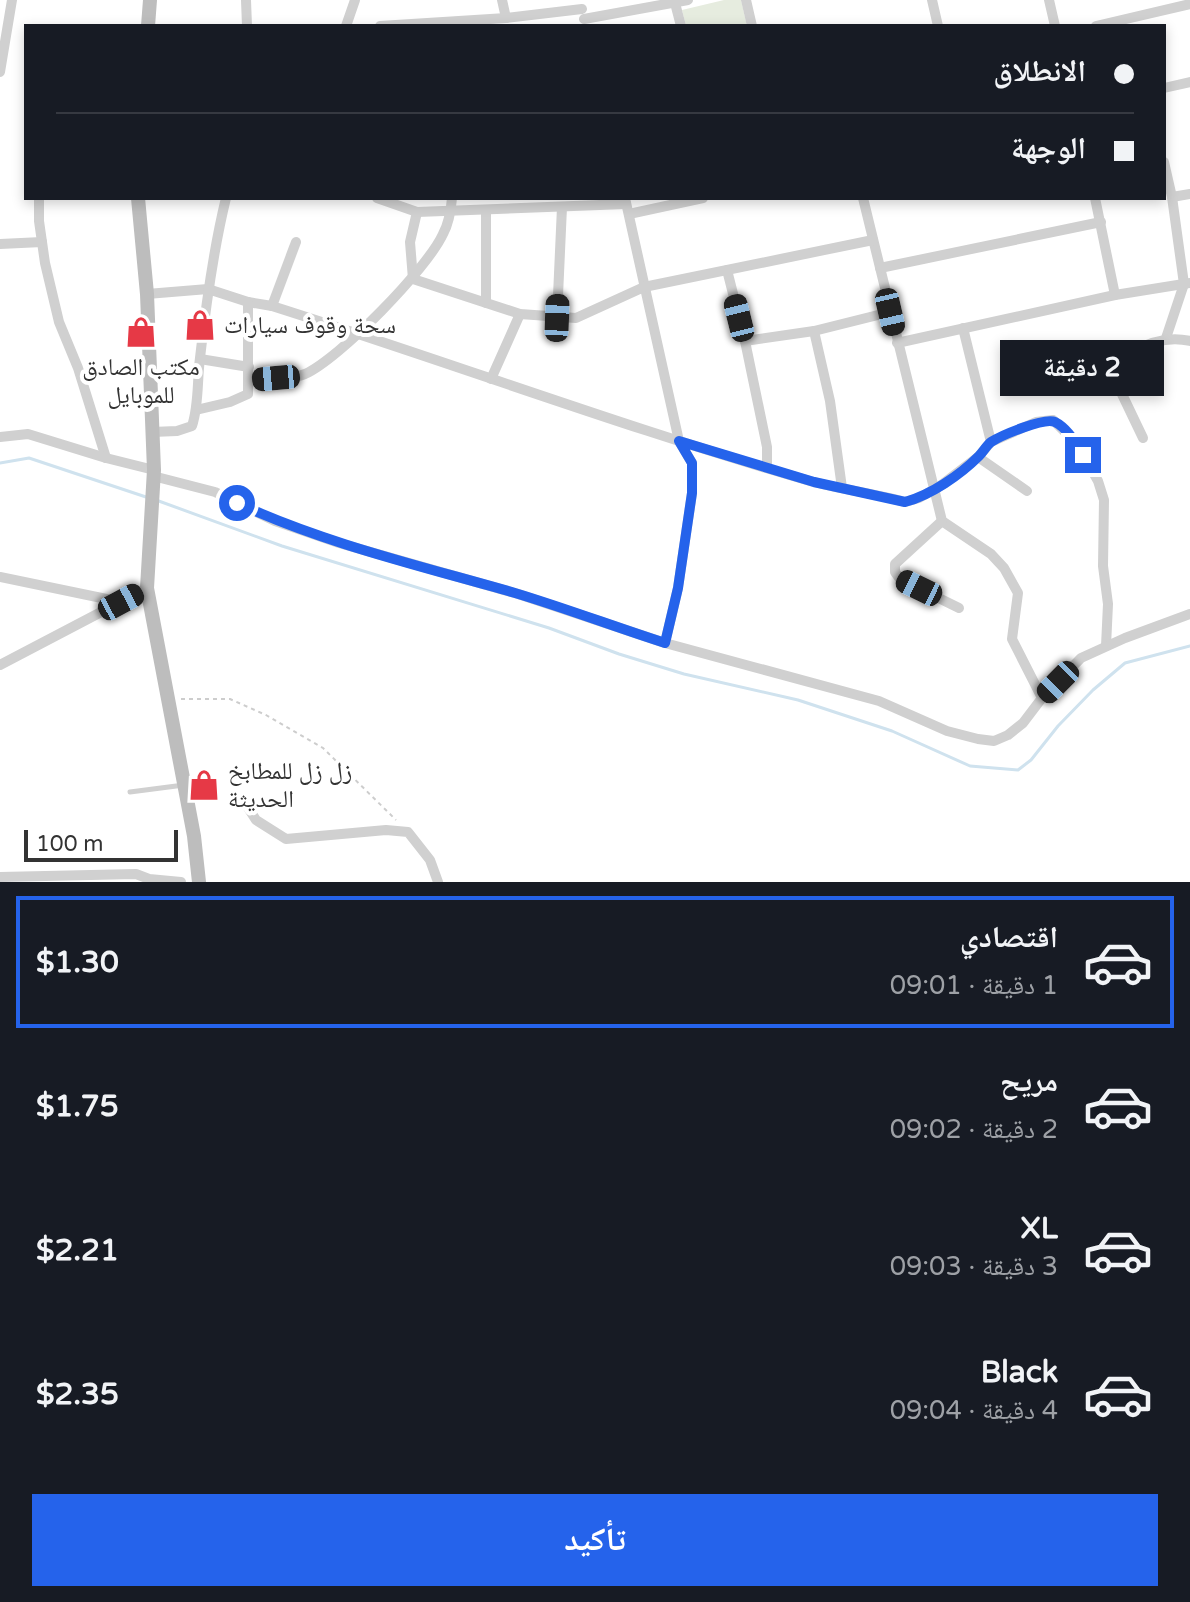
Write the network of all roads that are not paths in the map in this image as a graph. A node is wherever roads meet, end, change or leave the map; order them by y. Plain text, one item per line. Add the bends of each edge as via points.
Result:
1 (12, 0) edge
2 (150, 0) edge
3 (246, 0) edge
4 (355, 0) edge
5 (502, 0) edge
6 (688, 0) edge
7 (746, 0) edge
8 (932, 0) edge
9 (1049, 0) edge
10 (675, 3) junction
11 (1190, 4) edge
12 (583, 13) edge
13 (506, 18) junction
14 (1133, 22) edge
15 (148, 24) edge
16 (247, 24) edge
17 (347, 24) edge
18 (412, 24) edge
19 (680, 24) edge
20 (752, 24) edge
21 (938, 24) edge
22 (1055, 24) edge
23 (0, 72) edge
24 (1190, 82) edge
25 (1166, 88) edge
26 (1166, 171) edge
27 (1190, 194) edge
28 (1172, 197) junction
29 (39, 200) edge
30 (138, 200) edge
31 (226, 200) edge
32 (383, 200) edge
33 (452, 200) edge
34 (681, 200) edge
35 (863, 200) edge
36 (1096, 200) edge
37 (627, 205) edge
38 (562, 207) junction
39 (486, 211) junction
40 (417, 212) junction
41 (451, 212) junction
42 (1101, 222) junction
43 (873, 240) junction
44 (42, 242) junction
45 (296, 242) dead end
46 (0, 244) edge
47 (880, 268) junction
48 (727, 270) junction
49 (413, 279) junction
50 (1187, 283) edge
51 (644, 287) junction
52 (208, 289) junction
53 (147, 294) junction
54 (1115, 295) junction
55 (248, 302) junction
56 (486, 303) junction
57 (272, 306) junction
58 (890, 312) junction
59 (520, 314) junction
60 (557, 318) junction
61 (963, 328) junction
62 (814, 331) junction
63 (356, 333) junction
64 (1166, 338) junction
65 (745, 341) junction
66 (1190, 341) edge
67 (897, 343) junction
68 (200, 359) junction
69 (249, 367) junction
70 (1109, 367) junction
71 (491, 379) junction
72 (250, 380) junction
73 (1085, 389) dead end
74 (196, 410) junction
75 (152, 432) junction
76 (1, 435) edge
77 (1143, 438) dead end
78 (679, 441) junction
79 (991, 442) junction
80 (978, 457) junction
81 (106, 458) junction
82 (767, 468) junction
83 (153, 478) junction
84 (842, 488) junction
85 (934, 489) junction
86 (1027, 491) dead end
87 (942, 521) junction
88 (0, 577) edge
89 (147, 588) junction
90 (121, 602) junction
91 (959, 608) dead end
92 (1190, 614) edge
93 (665, 643) junction
94 (1106, 646) junction
95 (0, 665) edge
96 (1042, 698) junction
97 (184, 785) junction
98 (130, 792) dead end
99 (247, 806) dead end
100 (0, 877) edge
101 (181, 882) edge
102 (199, 882) edge
103 (438, 882) edge

1 - 23 street
2 - 15 street
3 - 16 street
4 - 17 street
5 - 13 street
6 - 10 street
7 - 20 street
8 - 21 street
9 - 22 street
10 - 12 street
10 - 19 street
11 - 14 street
12 - 13 street
13 - 18 street
24 - 25 street
26 - 28 street
27 - 28 street
28 - 50 street
29 - 44 street
30 - 53 street
31 - 52 street
32 - 40 street
33 - 41 street
34 - 37 street
35 - 43 street
36 - 42 street
37 - 38 street
37 - 51 street
38 - 39 street
38 - 60 street
39 - 41 street
39 - 56 street
40 - 41 street
40 - 49 street via 410,242
41 - 49 street via 444,233
42 - 47 street
42 - 54 street
43 - 47 street
43 - 48 street
44 - 46 street
44 - 81 street via 59,322
45 - 57 street
47 - 58 street
48 - 51 street
48 - 65 street
49 - 56 street
49 - 63 street
50 - 54 street
50 - 64 street
51 - 60 street via 576,318
51 - 78 street
52 - 53 street
52 - 55 street
52 - 68 street
53 - 75 street
54 - 61 street
55 - 57 street
55 - 69 street
56 - 59 street
57 - 63 street
58 - 62 street
58 - 67 street
59 - 60 street
59 - 71 street
61 - 67 street
61 - 79 street
62 - 65 street
62 - 84 street
63 - 71 street
63 - 72 street via 302,375
64 - 66 street
64 - 70 street
65 - 82 street
67 - 85 street
68 - 69 street
68 - 74 street
69 - 72 street
70 - 73 street
70 - 77 street
71 - 78 street
72 - 74 street via 242,398
74 - 75 street via 192,426
75 - 83 street
76 - 81 street via 28,434
78 - 82 street
78 - 93 street via 692,463 692,493
79 - 80 street
79 - 94 street via 1053,420 1091,468 1104,500
80 - 85 street
80 - 86 street
81 - 83 street
82 - 84 street
83 - 89 street
83 - 93 street via 215,492 339,543
84 - 85 street via 905,502
85 - 87 street
87 - 91 street via 902,555 895,572
87 - 96 street via 1004,568 1018,593 1012,639
88 - 90 street
89 - 90 street
89 - 97 street
90 - 95 street
92 - 94 street
93 - 96 street via 879,701 978,739 994,741 1008,735
94 - 96 street via 1081,658
97 - 98 lane
97 - 102 street
99 - 103 street via 256,820 286,839 408,832 430,860
100 - 101 street via 136,874

